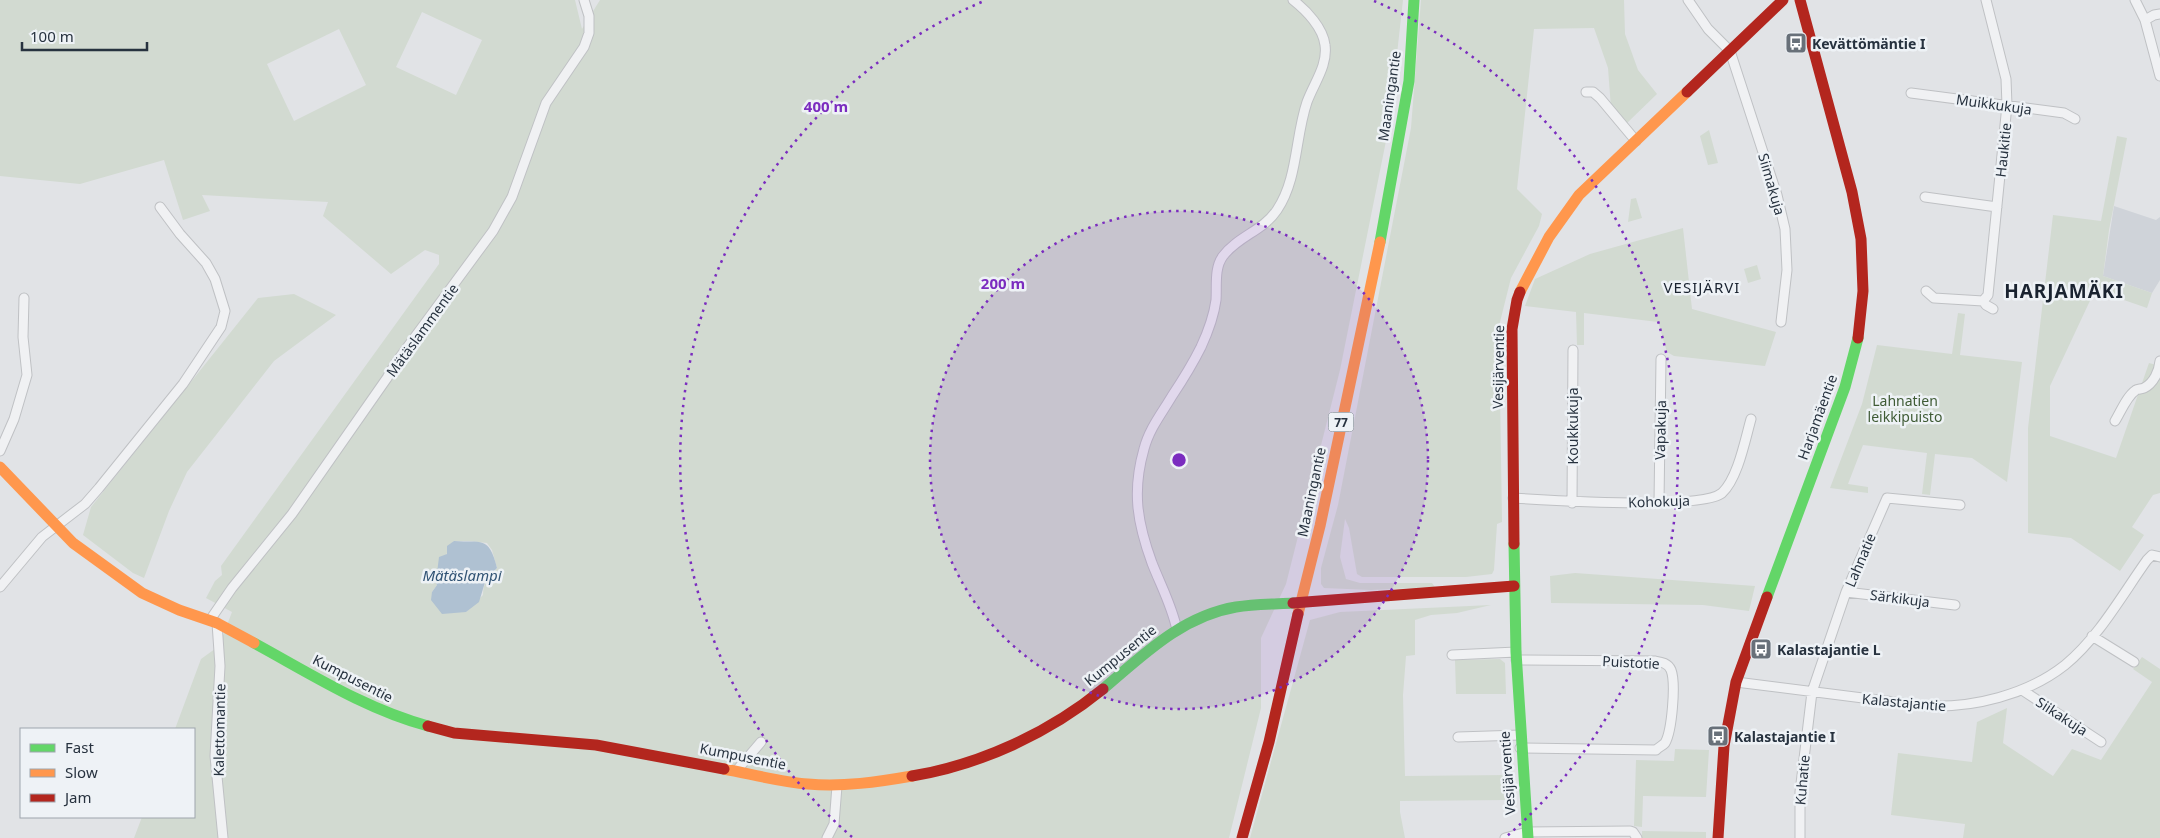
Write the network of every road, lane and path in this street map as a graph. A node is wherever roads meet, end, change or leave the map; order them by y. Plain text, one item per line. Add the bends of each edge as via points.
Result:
1 (584, 0) edge
2 (1294, 0) edge
3 (1414, 0) edge
4 (1688, 0) edge
5 (1782, 0) edge
6 (1800, 0) edge
7 (1986, 0) edge
8 (2135, 0) edge
9 (2160, 14) edge
10 (2145, 20) junction
11 (1730, 51) junction
12 (2160, 76) edge
13 (1586, 92) dead end
14 (1910, 93) dead end
15 (2007, 105) junction
16 (2076, 119) dead end
17 (1636, 141) junction
18 (1926, 197) dead end
19 (160, 206) dead end
20 (1997, 207) junction
21 (1926, 291) dead end
22 (24, 298) dead end
23 (1983, 301) junction
24 (1993, 309) dead end
25 (1781, 322) dead end
26 (1573, 350) dead end
27 (1661, 358) dead end
28 (2160, 361) edge
29 (1750, 419) dead end
30 (2115, 421) dead end
31 (0, 451) edge
32 (0, 467) edge
33 (1513, 498) junction
34 (1572, 502) junction
35 (1659, 502) junction
36 (1960, 505) dead end
37 (55, 526) junction
38 (2160, 556) edge
39 (1514, 586) junction
40 (0, 587) edge
41 (1846, 592) junction
42 (1301, 601) junction
43 (1955, 605) dead end
44 (213, 621) junction
45 (1178, 630) junction
46 (2092, 636) junction
47 (1452, 655) dead end
48 (1516, 656) junction
49 (2134, 662) dead end
50 (1736, 682) junction
51 (2022, 690) junction
52 (1812, 692) junction
53 (1520, 735) junction
54 (1458, 737) dead end
55 (761, 742) dead end
56 (2101, 742) dead end
57 (1520, 748) junction
58 (737, 770) junction
59 (837, 786) junction
60 (1527, 835) edge
61 (223, 838) edge
62 (827, 838) edge
63 (1242, 838) edge
64 (1505, 838) edge
65 (1637, 838) edge
66 (1718, 838) edge
67 (1800, 838) edge

1 - 44 street, Mätäslammentie via 589,16 589,33 584,46 546,103 512,197 493,231 395,364 292,514 232,588
2 - 45 street via 1322,33 1326,60 1306,104 1285,197 1259,229 1235,244 1222,257 1216,278 1216,302 1200,347 1159,414 1144,448 1137,496 1138,516
3 - 42 street, Maaningantie / 77 via 1409,81 1388,202 1320,526
4 - 11 street via 1708,29
5 - 11 street, Vesijärventie
6 - 50 street, Harjamäentie via 1852,192 1861,239 1863,291 1858,338 1846,387
7 - 15 street, Haukitie via 2006,79
8 - 10 street
9 - 10 street
10 - 12 street
11 - 17 street, Vesijärventie
11 - 25 street, Siimakuja via 1785,229 1787,270
13 - 17 street via 1593,92 1600,98
14 - 15 street, Muikkukuja
15 - 16 street, Muikkukuja via 2064,113
15 - 20 street, Haukitie
17 - 33 street, Vesijärventie via 1579,196 1550,237 1517,300 1512,329 1511,378
18 - 20 street
19 - 37 street via 215,278 225,311 221,327 183,384 99,488 85,504
20 - 23 street, Haukitie via 1988,295
21 - 23 street via 1934,298
22 - 31 street via 23,337 27,374 14,419
23 - 24 street
26 - 34 street, Koukkukuja
27 - 35 street, Vapakuja
28 - 30 street via 2154,379 2145,388 2136,390
29 - 35 street, Kohokuja via 1740,459 1722,493 1709,499
32 - 37 street, Kumpusentie
33 - 34 street, Kohokuja
33 - 39 street, Vesijärventie
34 - 35 street, Kohokuja
36 - 41 street, Lahnatie via 1887,498
37 - 40 street
37 - 44 street, Kumpusentie via 142,593
38 - 46 street, Kalastajantie via 2152,554
39 - 42 street, Kumpusentie
39 - 48 street, Vesijärventie
41 - 43 street, Särkikuja
41 - 52 street, Lahnatie
42 - 45 street, Kumpusentie via 1235,607 1195,618
42 - 63 street, Maaningantie / 77 via 1269,742
44 - 58 street, Kumpusentie via 359,701 403,719 454,733 596,745
44 - 61 street, Kalettomantie via 220,666 215,756
45 - 59 street, Kumpusentie via 1152,646 1068,715 1013,744 977,758 895,780
46 - 49 street
46 - 51 street, Kalastajantie via 2064,665
47 - 48 street
48 - 53 street, Vesijärventie
48 - 57 street, Puistotie via 1655,661 1671,668 1673,680 1670,729 1663,746 1656,750
50 - 52 street, Kalastajantie
50 - 66 street, Harjamäentie via 1724,746
51 - 52 street, Kalastajantie via 1976,704 1946,707
51 - 56 street, Siikakuja
52 - 67 street, Kuhatie via 1800,792
53 - 54 street
53 - 57 street, Vesijärventie
55 - 58 street
57 - 60 street, Vesijärventie
58 - 59 street, Kumpusentie via 807,784
59 - 62 street via 834,824
60 - 64 street
60 - 65 street via 1633,832

